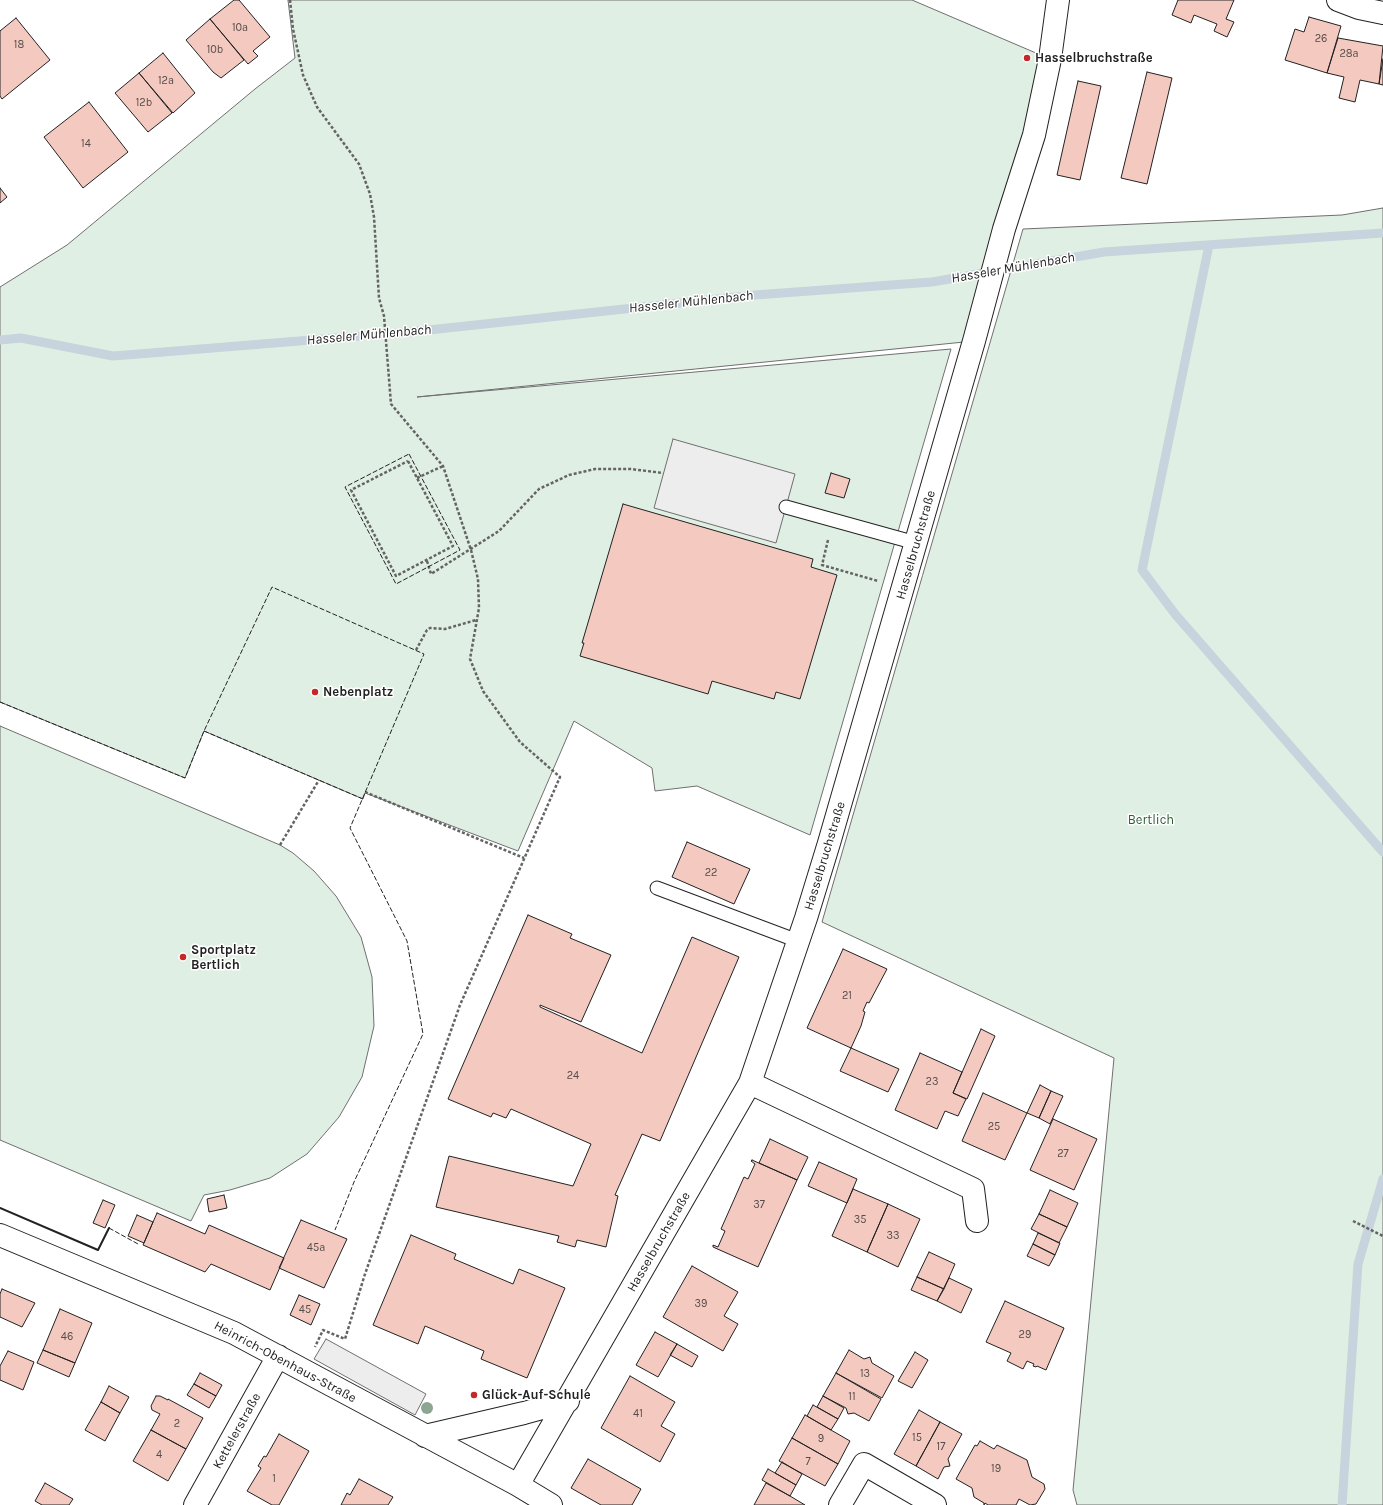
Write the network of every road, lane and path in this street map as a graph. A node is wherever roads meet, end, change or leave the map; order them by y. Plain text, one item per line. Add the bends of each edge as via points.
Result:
1 (290, 0) edge
2 (1058, 0) edge
3 (1338, 0) edge
4 (1383, 13) edge
5 (443, 466) junction
6 (663, 473) dead end
7 (417, 478) junction
8 (786, 508) dead end
9 (832, 520) junction
10 (916, 543) junction
11 (471, 550) junction
12 (426, 560) junction
13 (903, 591) junction
14 (476, 620) junction
15 (416, 650) dead end
16 (319, 780) dead end
17 (365, 792) dead end
18 (280, 846) dead end
19 (524, 858) junction
20 (657, 888) dead end
21 (798, 941) junction
22 (750, 1084) junction
23 (977, 1221) dead end
24 (1353, 1221) dead end
25 (0, 1235) edge
26 (1383, 1236) edge
27 (278, 1356) junction
28 (303, 1371) junction
29 (568, 1401) junction
30 (425, 1436) junction
31 (518, 1485) junction
32 (195, 1505) edge
33 (550, 1505) edge
34 (840, 1505) edge
35 (935, 1505) edge

1 - 5 path via 303,75 317,107 359,164 370,194 391,404
2 - 10 street, Hasselbruchstraße via 1050,59 1034,135 1004,229
3 - 4 street
5 - 7 path
5 - 11 path
6 - 11 path via 631,468 595,469 569,476 539,489 499,531
7 - 12 path via 453,546
7 - 12 path via 408,461 351,490 396,576
8 - 9 lane
9 - 10 lane
9 - 13 path via 822,564
10 - 13 street, Hasselbruchstraße
11 - 12 path via 431,574
11 - 14 path via 478,579
13 - 21 street, Hasselbruchstraße
14 - 15 path via 445,629 430,628
14 - 19 path via 470,659 483,691 520,742 560,777
16 - 18 path
17 - 19 path
19 - 28 path via 460,1005 345,1339 323,1330
20 - 21 lane
21 - 22 street, Hasselbruchstraße
22 - 23 street via 973,1188
22 - 29 street, Hasselbruchstraße
24 - 26 path
25 - 27 street, Heinrich-Obenhaus-Straße via 234,1333
27 - 28 street, Heinrich-Obenhaus-Straße
27 - 32 street, Kettelerstraße
28 - 30 street, Heinrich-Obenhaus-Straße
29 - 30 street
29 - 31 street, Hasselbruchstraße
30 - 31 street, Heinrich-Obenhaus-Straße
31 - 33 street, Heinrich-Obenhaus-Straße
34 - 35 street via 864,1464

